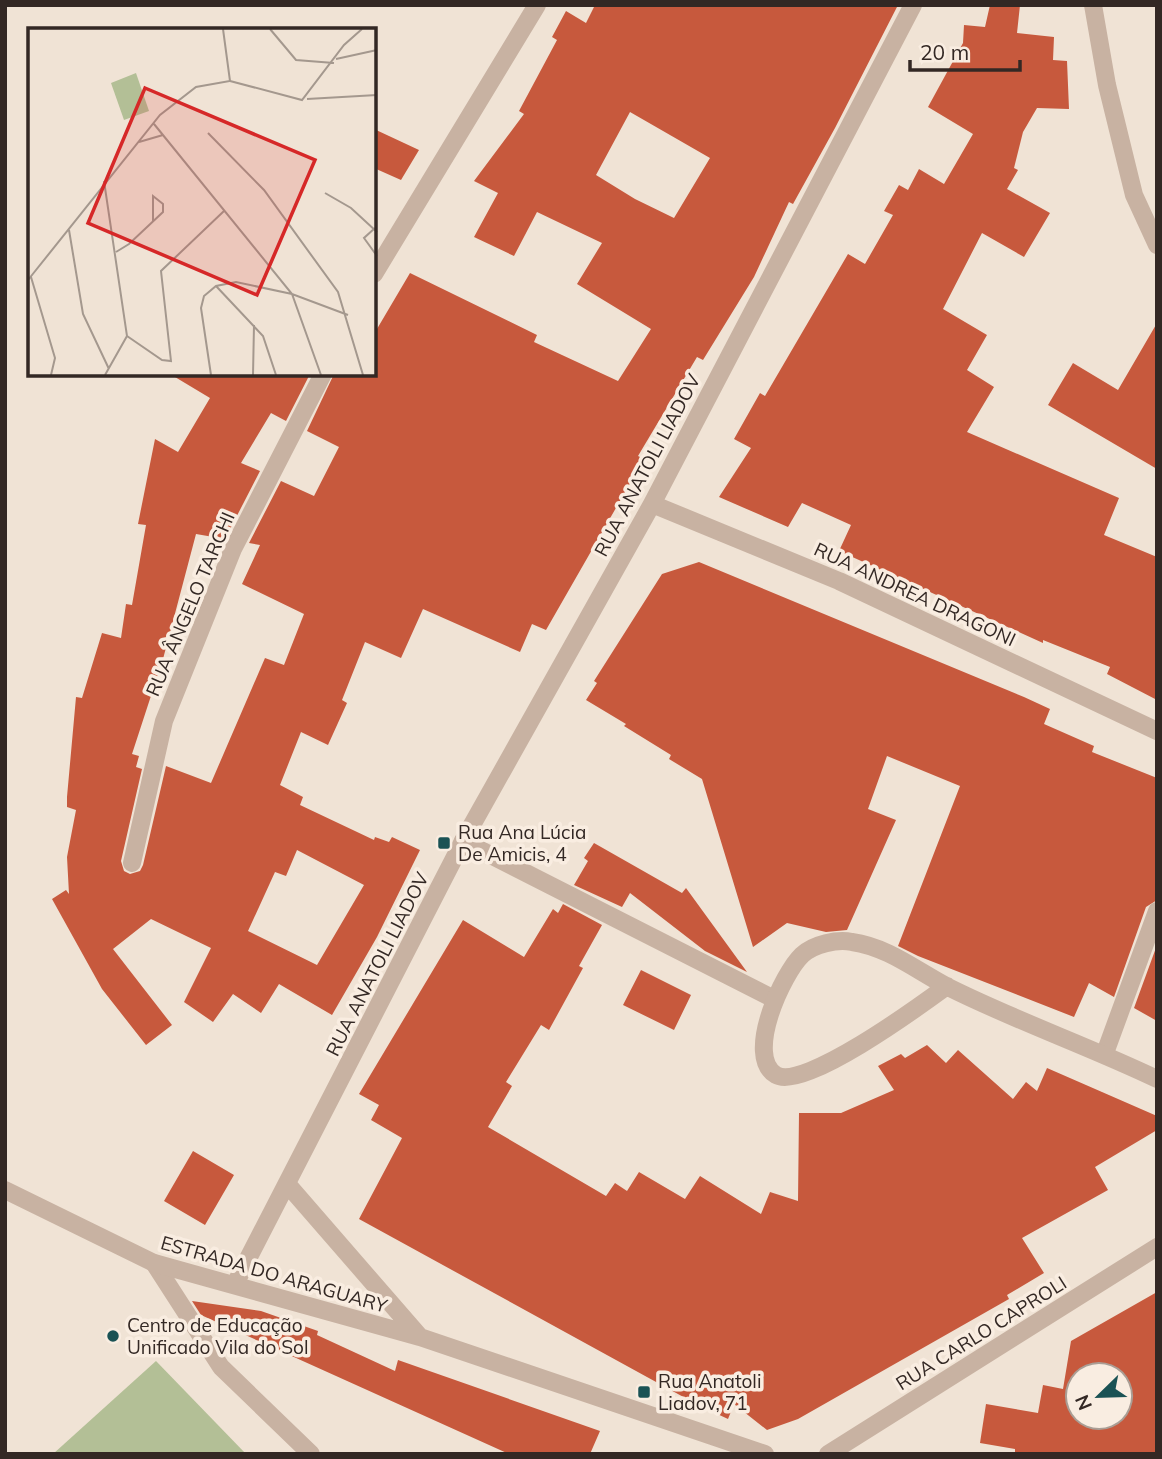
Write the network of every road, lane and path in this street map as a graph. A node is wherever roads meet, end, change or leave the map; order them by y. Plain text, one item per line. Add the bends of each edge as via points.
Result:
1 (537, 5) edge
2 (913, 5) edge
3 (1093, 5) edge
4 (1157, 245) edge
5 (376, 271) edge
6 (322, 376) edge
7 (652, 504) junction
8 (1157, 732) edge
9 (463, 841) junction
10 (132, 863) dead end
11 (1157, 911) edge
12 (947, 986) junction
13 (774, 999) junction
14 (1105, 1053) junction
15 (1157, 1079) edge
16 (288, 1185) junction
17 (5, 1190) edge
18 (1157, 1247) edge
19 (154, 1263) junction
20 (235, 1284) junction
21 (420, 1337) junction
22 (311, 1454) edge
23 (765, 1454) edge
24 (828, 1454) edge

1 - 5 street
2 - 7 street, RUA ANATOLI LIADOV
3 - 4 street via 1134,195
6 - 10 street, RUA ÂNGELO TARCHI via 233,549 164,721
7 - 8 street, RUA ANDREA DRAGONI via 839,581
7 - 9 street, RUA ANATOLI LIADOV
9 - 13 street
9 - 16 street, RUA ANATOLI LIADOV
11 - 14 street
12 - 13 street via 897,957 853,942 832,942 804,953
12 - 13 street via 877,1036 798,1075 783,1077 774,1074 765,1050
12 - 14 street
14 - 15 street
16 - 20 street, RUA ANATOLI LIADOV
16 - 21 street
17 - 19 street, ESTRADA DO ARAGUARY
18 - 24 street, RUA CARLO CAPROLI
19 - 20 street, ESTRADA DO ARAGUARY
19 - 22 street via 221,1367
20 - 21 street, ESTRADA DO ARAGUARY
21 - 23 street

